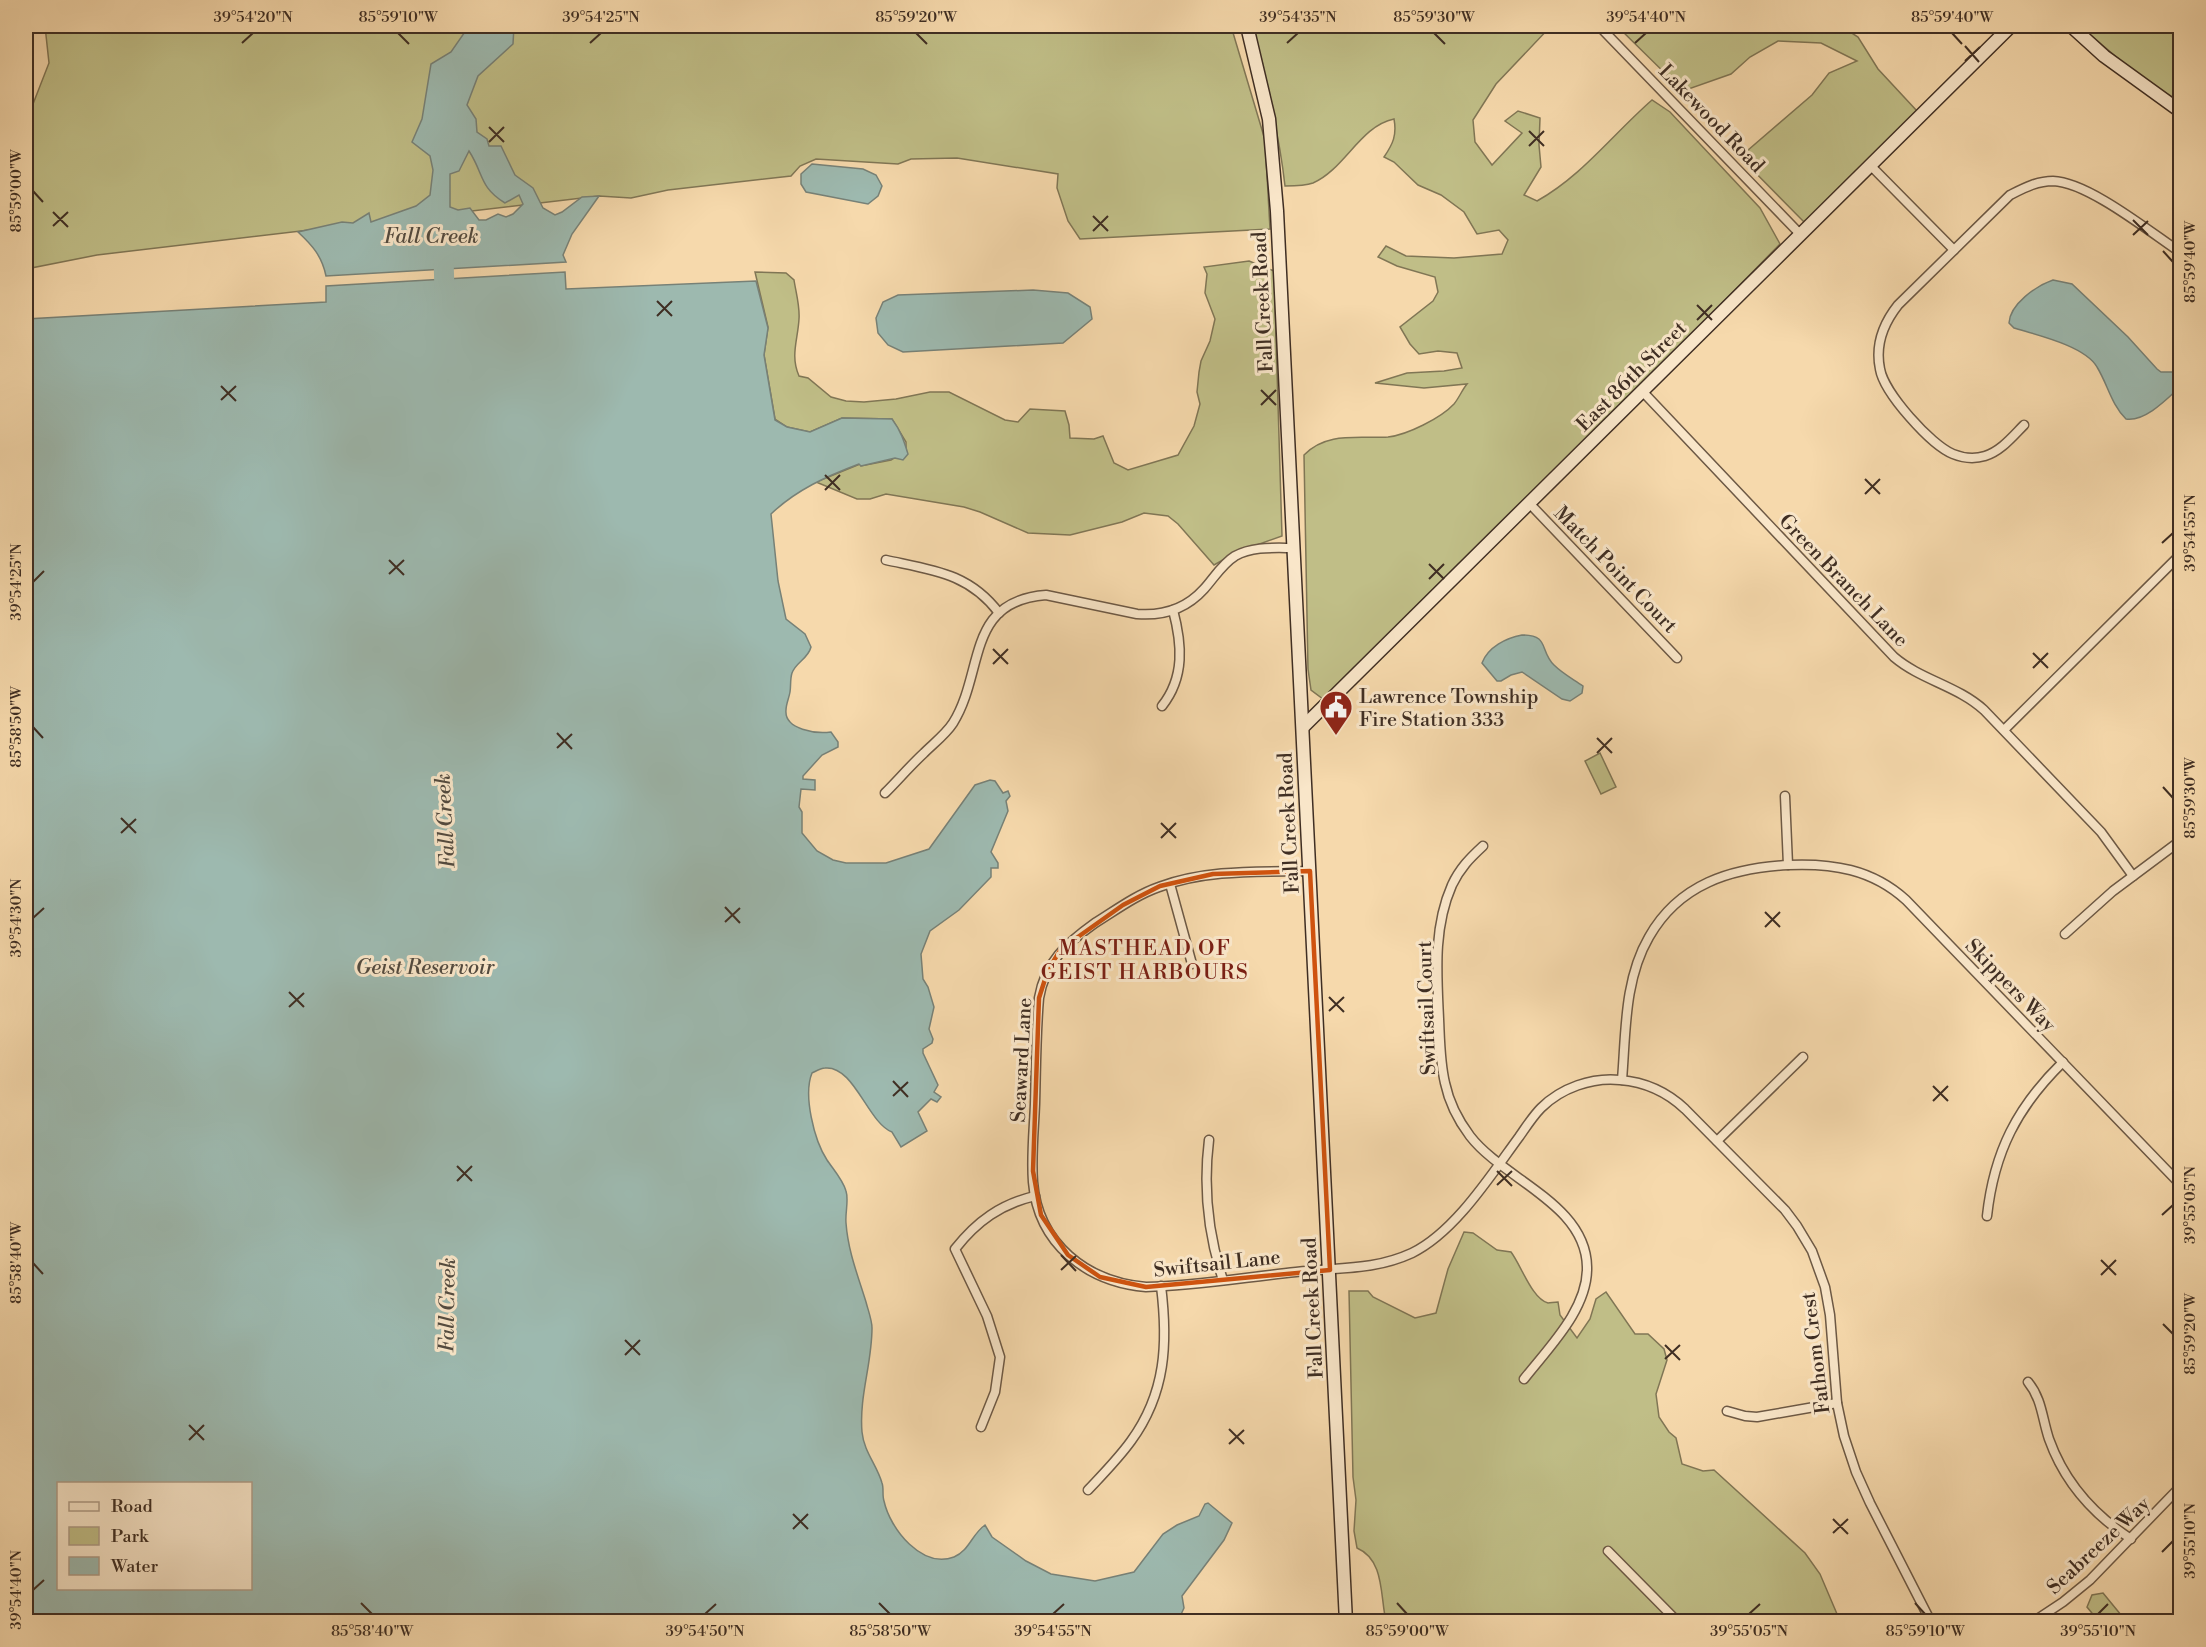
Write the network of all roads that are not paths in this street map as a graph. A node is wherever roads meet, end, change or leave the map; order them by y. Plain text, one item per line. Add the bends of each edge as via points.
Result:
1 (1247, 26) edge
2 (1599, 26) edge
3 (2011, 26) edge
4 (2071, 26) edge
5 (2181, 111) edge
6 (1870, 165) junction
7 (1800, 234) junction
8 (1954, 250) junction
9 (2181, 252) edge
10 (1643, 392) junction
11 (2024, 425) dead end
12 (1530, 504) junction
13 (1294, 548) junction
14 (2181, 555) edge
15 (886, 560) dead end
16 (1173, 610) junction
17 (999, 613) junction
18 (1677, 658) dead end
19 (1162, 706) dead end
20 (1303, 727) junction
21 (2004, 730) junction
22 (885, 793) dead end
23 (1785, 796) dead end
24 (2181, 841) edge
25 (1483, 846) dead end
26 (1788, 865) junction
27 (1310, 871) junction
28 (2133, 876) junction
29 (1170, 884) junction
30 (2064, 934) dead end
31 (1192, 963) dead end
32 (1803, 1057) dead end
33 (2064, 1062) junction
34 (1622, 1080) junction
35 (1209, 1140) dead end
36 (1717, 1141) junction
37 (1498, 1164) junction
38 (2181, 1184) edge
39 (1035, 1196) junction
40 (1987, 1216) dead end
41 (1330, 1270) junction
42 (1223, 1280) junction
43 (1161, 1286) junction
44 (1524, 1379) dead end
45 (2028, 1382) dead end
46 (1837, 1403) junction
47 (1726, 1411) dead end
48 (981, 1427) dead end
49 (2181, 1487) edge
50 (1088, 1490) dead end
51 (2131, 1539) junction
52 (1608, 1551) dead end
53 (1346, 1622) edge
54 (1678, 1622) edge
55 (1931, 1622) edge
56 (2033, 1622) edge

1 - 13 main road, Fall Creek Road via 1270,129
2 - 7 street, Lakewood Road
3 - 6 main road, East 86th Street
4 - 5 main road via 2111,62
6 - 7 main road, East 86th Street
6 - 8 street
7 - 10 main road, East 86th Street
8 - 9 street via 2010,195 2033,184 2053,181 2090,192
8 - 11 street via 1898,305 1884,327 1879,354 1884,383 1897,403 1938,445 1957,455 1974,458 1991,454
10 - 12 main road, East 86th Street
10 - 21 street, Green Branch Lane via 1894,657 1972,700
12 - 18 street, Match Point Court
12 - 20 main road, East 86th Street
13 - 16 street via 1254,550 1236,556 1191,601
13 - 20 main road, Fall Creek Road
14 - 21 street
15 - 17 street via 958,578 983,595
16 - 17 street via 1137,614 1046,595 1016,602
16 - 19 street via 1181,648 1179,666
17 - 22 street via 980,641 963,705 951,726
20 - 27 main road, Fall Creek Road
21 - 28 street, Green Branch Lane via 2101,832
23 - 26 street
24 - 28 street
25 - 37 street, Swiftsail Court via 1463,864 1455,879 1440,928 1440,1045 1445,1084 1453,1107 1471,1137
26 - 33 street, Skippers Way via 1844,867 1895,890
26 - 34 street, Skippers Way via 1728,873 1698,888 1667,912 1650,935 1635,968
27 - 29 street, Seaward Lane via 1213,874
27 - 41 main road, Fall Creek Road
28 - 30 street
29 - 31 street
29 - 39 street, Seaward Lane via 1141,894 1072,939 1048,970 1038,1008
32 - 36 street
33 - 38 street, Skippers Way
33 - 40 street via 2029,1101 2007,1137 1994,1173
34 - 36 street, Fathom Crest via 1647,1085 1670,1097
34 - 37 street, Swiftsail Lane via 1597,1080 1560,1094 1540,1109
35 - 42 street via 1207,1208
36 - 46 street, Fathom Crest via 1785,1210 1812,1251 1828,1301
37 - 41 street, Swiftsail Lane via 1456,1218 1423,1246 1401,1258 1372,1266
37 - 44 street, Swiftsail Court via 1567,1217 1580,1237 1587,1266 1584,1290 1575,1312
39 - 43 street, Swiftsail Lane via 1052,1236 1078,1264 1113,1282
39 - 48 street via 994,1212 955,1249 987,1316 1000,1357 995,1392
41 - 42 street, Swiftsail Lane
41 - 53 main road, Fall Creek Road
42 - 43 street, Swiftsail Lane
43 - 50 street via 1165,1347 1154,1399 1131,1442
45 - 51 street via 2071,1481 2099,1515
46 - 47 street via 1757,1417
46 - 55 street, Fathom Crest via 1863,1490
49 - 51 street, Seabreeze Way
51 - 56 street, Seabreeze Way via 2079,1590
52 - 54 street

